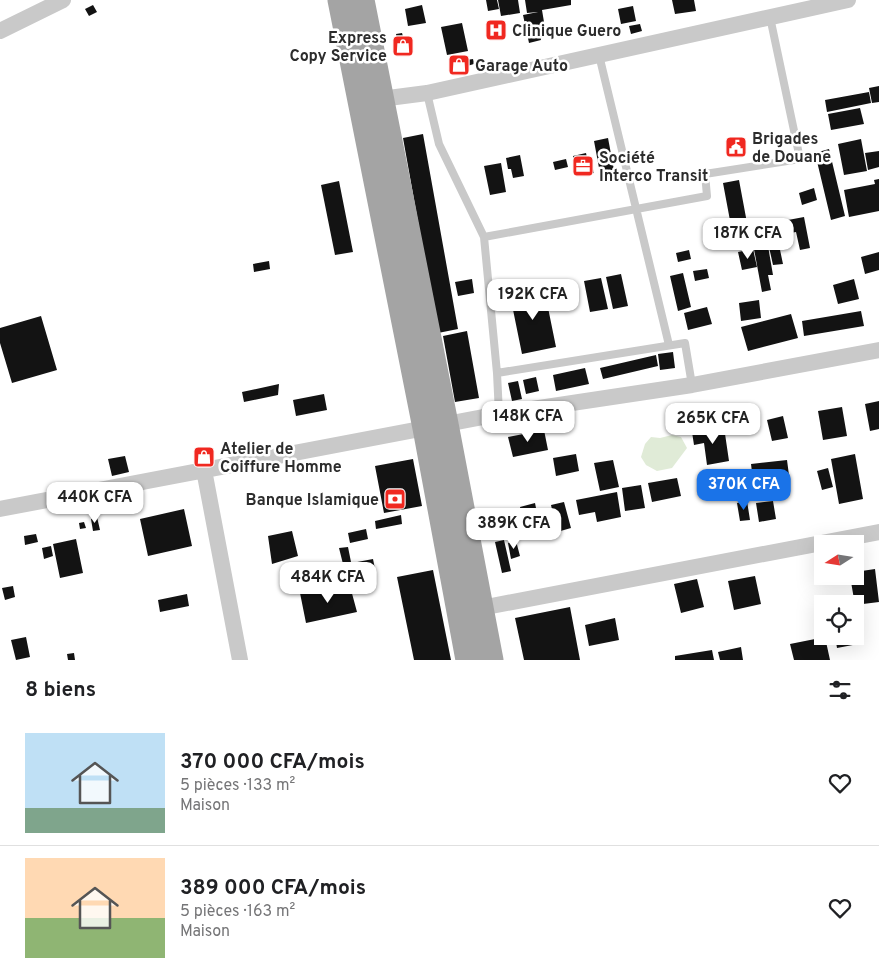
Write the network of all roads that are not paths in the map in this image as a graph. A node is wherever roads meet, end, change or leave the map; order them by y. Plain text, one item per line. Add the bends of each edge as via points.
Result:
1 (63, 0) edge
2 (340, 0) edge
3 (362, 0) edge
4 (848, 0) edge
5 (770, 17) junction
6 (0, 31) edge
7 (599, 55) junction
8 (427, 93) junction
9 (372, 100) junction
10 (636, 210) junction
11 (484, 237) junction
12 (669, 346) junction
13 (879, 350) edge
14 (497, 373) junction
15 (692, 385) junction
16 (499, 414) junction
17 (436, 426) junction
18 (204, 470) junction
19 (0, 509) edge
20 (879, 532) edge
21 (481, 608) junction
22 (240, 660) edge
23 (468, 660) edge
24 (490, 660) edge

1 - 6 street
2 - 9 main road
3 - 9 main road
4 - 5 street
5 - 7 street
5 - 10 lane via 800,159 705,174 707,196
7 - 8 street
7 - 10 lane
8 - 9 street
8 - 11 lane via 440,144
9 - 17 main road
10 - 11 lane
10 - 12 lane
11 - 14 lane
12 - 14 lane
12 - 15 lane via 685,343
13 - 15 street
14 - 16 lane
15 - 16 street
16 - 17 street
17 - 18 street
17 - 21 main road
17 - 23 main road
18 - 19 street
18 - 22 street
20 - 21 street
21 - 24 main road

